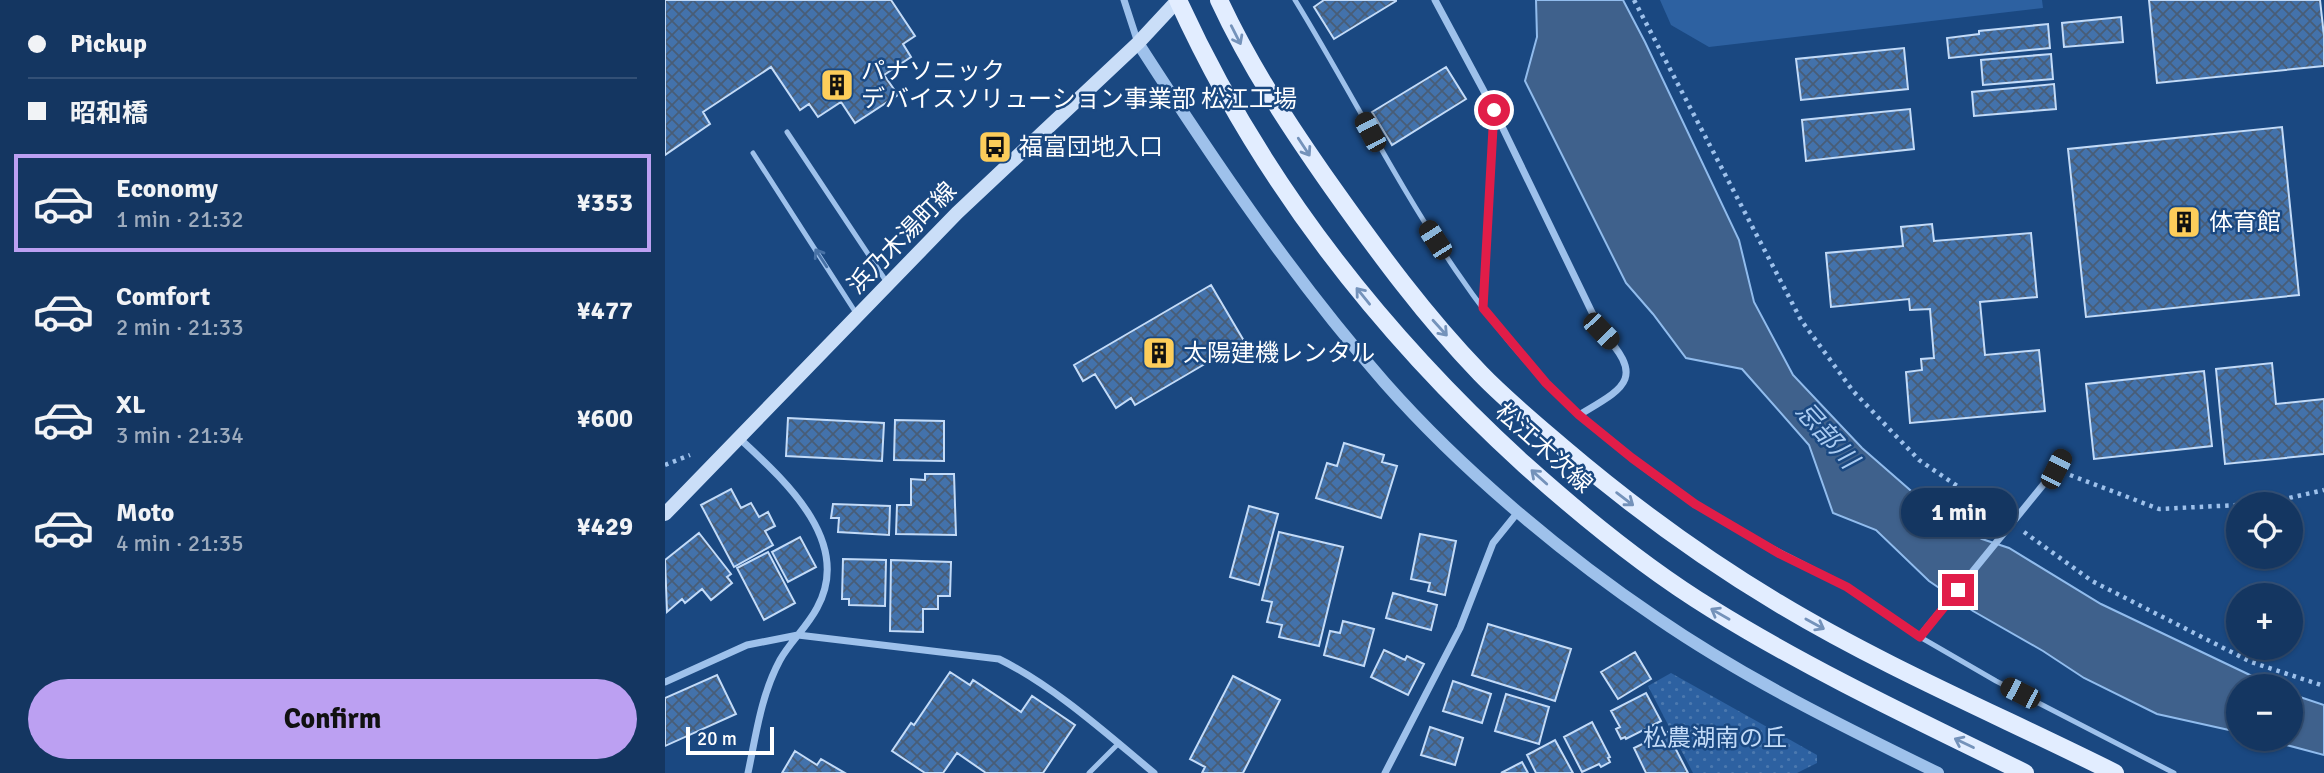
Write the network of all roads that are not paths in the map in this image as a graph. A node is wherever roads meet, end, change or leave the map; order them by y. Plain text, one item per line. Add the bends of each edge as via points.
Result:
1 (1124, 0) edge
2 (1178, 0) edge
3 (1219, 0) edge
4 (1295, 0) edge
5 (1435, 0) edge
6 (1138, 43) junction
7 (1494, 110) junction
8 (787, 132) dead end
9 (753, 153) dead end
10 (888, 285) junction
11 (1483, 308) junction
12 (858, 316) junction
13 (1579, 415) junction
14 (739, 438) junction
15 (2064, 454) dead end
16 (1518, 512) junction
17 (665, 514) edge
18 (1922, 634) junction
19 (798, 635) junction
20 (665, 682) edge
21 (1119, 743) junction
22 (1935, 772) edge
23 (748, 773) edge
24 (1089, 773) edge
25 (1154, 773) edge
26 (1385, 773) edge
27 (2025, 773) edge
28 (2115, 773) edge
29 (2174, 773) edge

1 - 6 street
2 - 6 main road, 浜乃木湯町線
27 -> 2 main road, 松江木次線 via 1866,695 1710,608 1585,517 1471,416 1339,267 1255,146
3 -> 28 main road, 松江木次線 via 1254,69 1308,153 1423,309 1481,374 1610,487 1677,538 1778,603 1857,647
4 - 11 lane via 1423,221
5 - 7 street
6 - 10 main road, 浜乃木湯町線 via 957,213
6 - 16 street via 1206,149 1333,321 1387,384
7 - 11 street
7 - 13 street via 1601,331 1625,364 1623,386
8 - 10 lane
12 -> 9 lane
10 - 12 main road, 浜乃木湯町線
11 - 13 lane
12 - 14 main road, 浜乃木湯町線
13 - 18 lane via 1695,504 1847,587
14 - 17 main road, 浜乃木湯町線
14 - 19 street via 773,470 810,515 823,539 825,584 818,607
15 - 18 street
16 - 22 street via 1657,619 1803,706
16 - 26 street via 1493,543 1460,628
18 - 29 lane via 1996,681
19 - 20 street via 747,645
19 - 21 street via 999,660 1026,673
19 - 23 street via 764,698
21 - 24 lane
21 - 25 street

